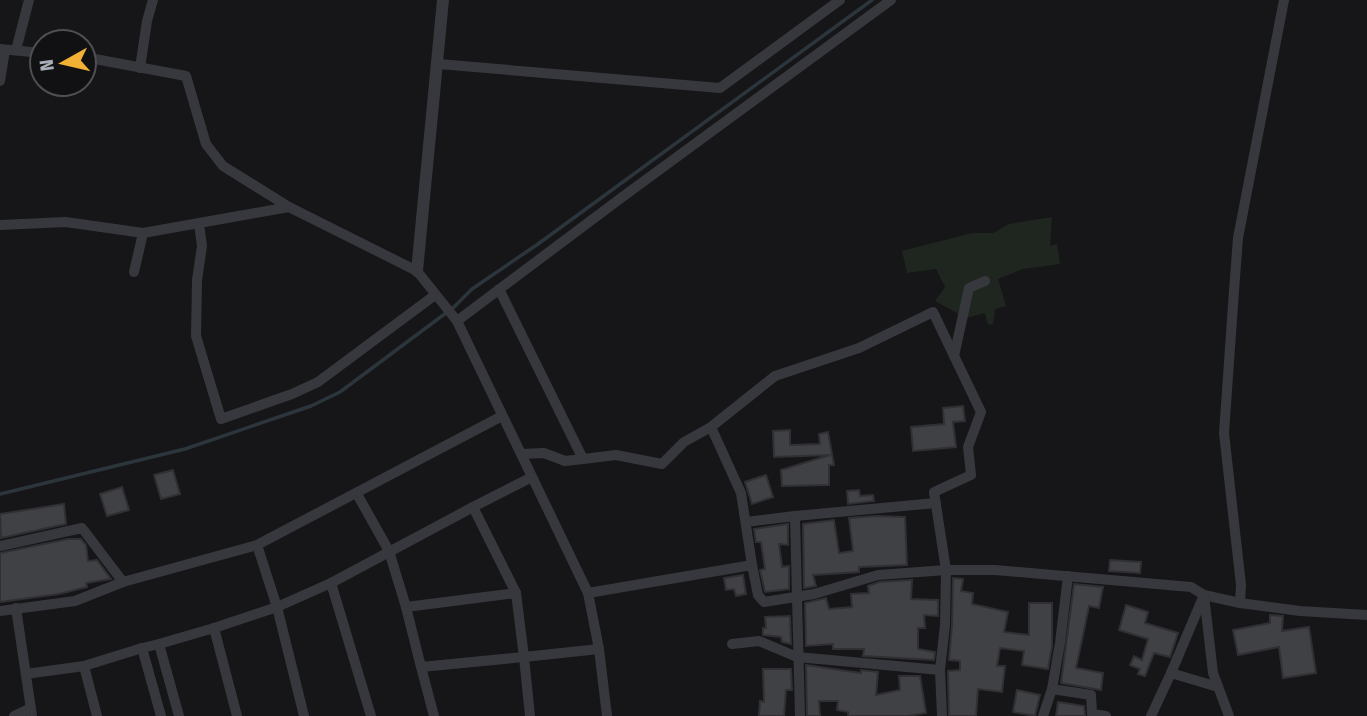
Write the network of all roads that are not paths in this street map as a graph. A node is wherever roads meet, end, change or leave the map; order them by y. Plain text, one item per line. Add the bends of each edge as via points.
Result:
1 (29, 0) edge
2 (153, 0) edge
3 (443, 0) edge
4 (840, 0) edge
5 (891, 0) edge
6 (1284, 0) edge
7 (7, 50) edge
8 (28, 52) edge
9 (98, 58) edge
10 (439, 64) junction
11 (140, 68) junction
12 (0, 81) edge
13 (289, 207) junction
14 (199, 224) junction
15 (0, 225) edge
16 (143, 233) junction
17 (417, 271) junction
18 (134, 272) dead end
19 (985, 281) dead end
20 (499, 289) junction
21 (435, 295) junction
22 (457, 321) junction
23 (954, 356) junction
24 (502, 416) junction
25 (711, 427) junction
26 (521, 454) junction
27 (583, 460) junction
28 (532, 477) junction
29 (357, 494) junction
30 (936, 503) junction
31 (473, 507) junction
32 (795, 516) junction
33 (746, 522) junction
34 (257, 545) junction
35 (0, 546) edge
36 (389, 551) junction
37 (752, 565) junction
38 (946, 570) junction
39 (1068, 576) junction
40 (123, 582) junction
41 (331, 583) junction
42 (516, 593) junction
43 (588, 593) junction
44 (1204, 595) junction
45 (796, 597) junction
46 (1240, 603) junction
47 (277, 607) junction
48 (406, 607) junction
49 (16, 608) junction
50 (0, 611) edge
51 (1367, 615) edge
52 (214, 628) junction
53 (159, 644) junction
54 (732, 644) dead end
55 (142, 648) junction
56 (599, 649) junction
57 (524, 657) junction
58 (797, 657) junction
59 (84, 666) junction
60 (421, 667) junction
61 (940, 670) junction
62 (1171, 673) junction
63 (26, 674) junction
64 (1218, 687) junction
65 (1052, 689) junction
66 (32, 712) edge
67 (14, 716) edge
68 (97, 716) edge
69 (161, 716) edge
70 (179, 716) edge
71 (237, 716) edge
72 (304, 716) edge
73 (371, 716) edge
74 (434, 716) edge
75 (530, 716) edge
76 (607, 716) edge
77 (800, 716) edge
78 (942, 716) edge
79 (1043, 716) edge
80 (1106, 716) edge
81 (1151, 716) edge
82 (1229, 716) edge

1 - 7 street
2 - 11 street
3 - 10 street
4 - 10 street via 720,88
5 - 20 street
6 - 46 street via 1238,238 1233,304 1224,433
7 - 8 street
7 - 12 street
9 - 11 street
10 - 17 street
11 - 13 street via 186,76 206,144 223,166
13 - 14 street
13 - 17 street
14 - 16 street
14 - 21 street via 202,246 196,336 221,419 318,382
15 - 16 street via 66,222
16 - 18 street
17 - 21 street
19 - 23 street via 969,288
20 - 22 street
20 - 27 street
21 - 22 street
22 - 24 street
23 - 25 street via 933,312 859,348 775,376
23 - 30 street via 981,412 968,447 971,475 934,492
24 - 26 street
24 - 29 street
25 - 27 street via 684,442 662,464 616,455
25 - 33 street via 741,493
26 - 27 street
26 - 28 street
28 - 31 street
28 - 43 street
29 - 34 street
29 - 36 street
30 - 32 street
30 - 38 street
31 - 36 street
31 - 42 street
32 - 33 street
32 - 45 street
33 - 37 street
34 - 40 street
34 - 47 street
35 - 40 street via 82,528
36 - 41 street
36 - 48 street
37 - 43 street
37 - 45 street via 758,595 764,602
38 - 39 street
38 - 45 street via 878,575
38 - 61 street
39 - 44 street via 1191,587
39 - 65 street
40 - 49 street via 75,601
41 - 47 street
41 - 73 street
42 - 48 street
42 - 57 street
43 - 56 street
44 - 46 street
44 - 62 street
44 - 64 street
45 - 58 street
46 - 51 street
47 - 52 street
47 - 72 street
48 - 60 street
49 - 50 street
49 - 63 street
52 - 53 street
52 - 71 street
53 - 55 street
53 - 70 street
54 - 58 street via 759,641
55 - 59 street
55 - 69 street
56 - 57 street
56 - 76 street
57 - 60 street
57 - 75 street
58 - 61 street
58 - 77 street
59 - 63 street
59 - 68 street
60 - 74 street
61 - 78 street
62 - 64 street
62 - 81 street
63 - 66 street
64 - 82 street
65 - 79 street
65 - 80 street via 1091,695 1092,714
66 - 67 street

